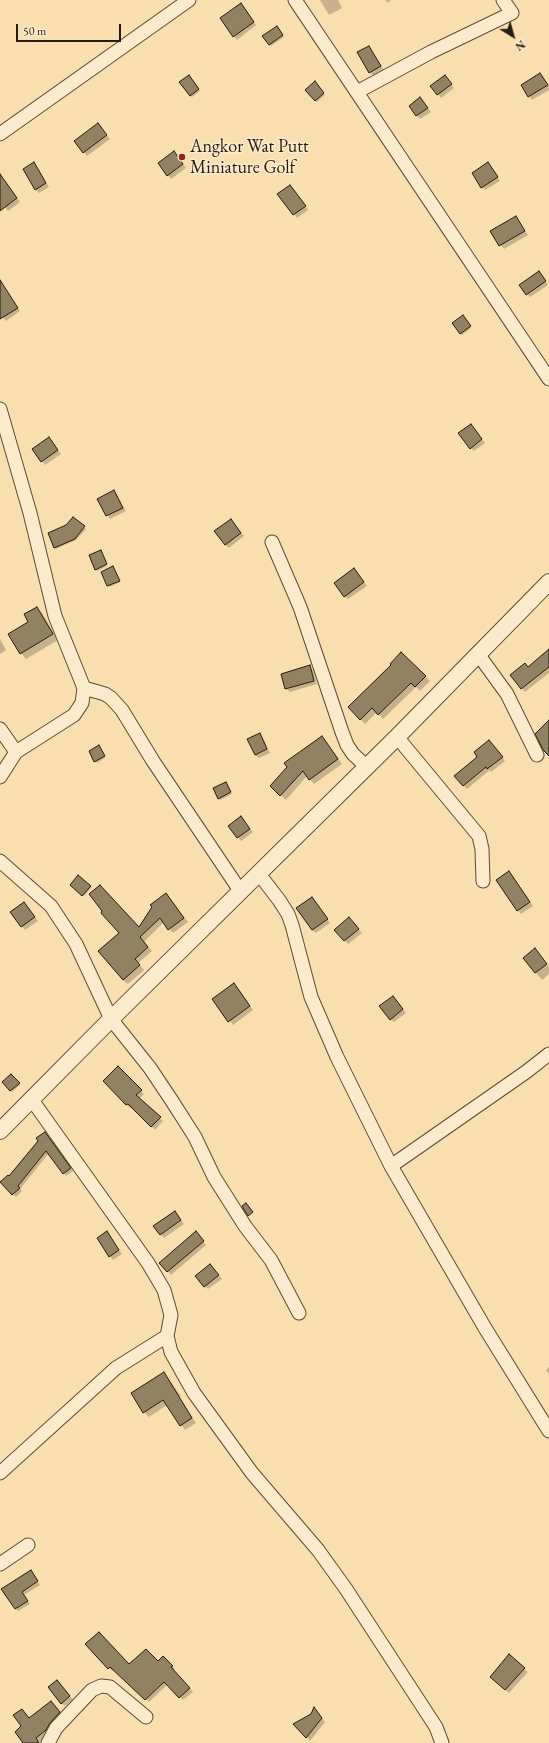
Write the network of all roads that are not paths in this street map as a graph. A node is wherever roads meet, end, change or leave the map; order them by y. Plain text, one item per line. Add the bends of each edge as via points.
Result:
1 (189, 0) edge
2 (295, 0) edge
3 (503, 0) edge
4 (357, 92) junction
5 (0, 134) edge
6 (549, 379) edge
7 (0, 409) edge
8 (272, 542) dead end
9 (549, 582) edge
10 (478, 654) junction
11 (84, 688) junction
12 (0, 729) edge
13 (397, 737) junction
14 (16, 752) junction
15 (537, 755) dead end
16 (367, 767) junction
17 (0, 777) edge
18 (0, 861) edge
19 (259, 874) junction
20 (483, 881) dead end
21 (241, 892) junction
22 (111, 1019) junction
23 (549, 1054) edge
24 (32, 1100) junction
25 (0, 1131) edge
26 (391, 1166) junction
27 (299, 1313) dead end
28 (167, 1336) junction
29 (549, 1431) edge
30 (0, 1473) edge
31 (28, 1545) dead end
32 (0, 1564) edge
33 (146, 1717) dead end
34 (48, 1743) edge
35 (442, 1743) edge

1 - 5 street
2 - 4 street
3 - 4 street via 512,13 431,52
4 - 6 street
7 - 11 street via 30,514 55,616
8 - 16 street via 300,607 342,732 353,754
9 - 10 street
10 - 13 street
10 - 15 street via 506,694
11 - 14 street via 82,703 74,715
11 - 21 street via 105,694 122,710
12 - 14 street
13 - 16 street
13 - 20 street via 479,836
14 - 17 street
16 - 19 street
18 - 22 street via 51,906 76,944
19 - 21 street
19 - 26 street via 288,914 311,997 337,1057
21 - 22 street
22 - 24 street
22 - 27 street via 150,1068 172,1101 214,1177 245,1226 271,1260
23 - 26 street
24 - 25 street
24 - 28 street via 148,1263 164,1290 171,1315
26 - 29 street via 485,1328
28 - 30 street via 116,1368
28 - 35 street via 171,1352 194,1392 252,1473 318,1550 346,1589 429,1715
31 - 32 street
33 - 34 street via 110,1687 101,1686 92,1690 56,1728

